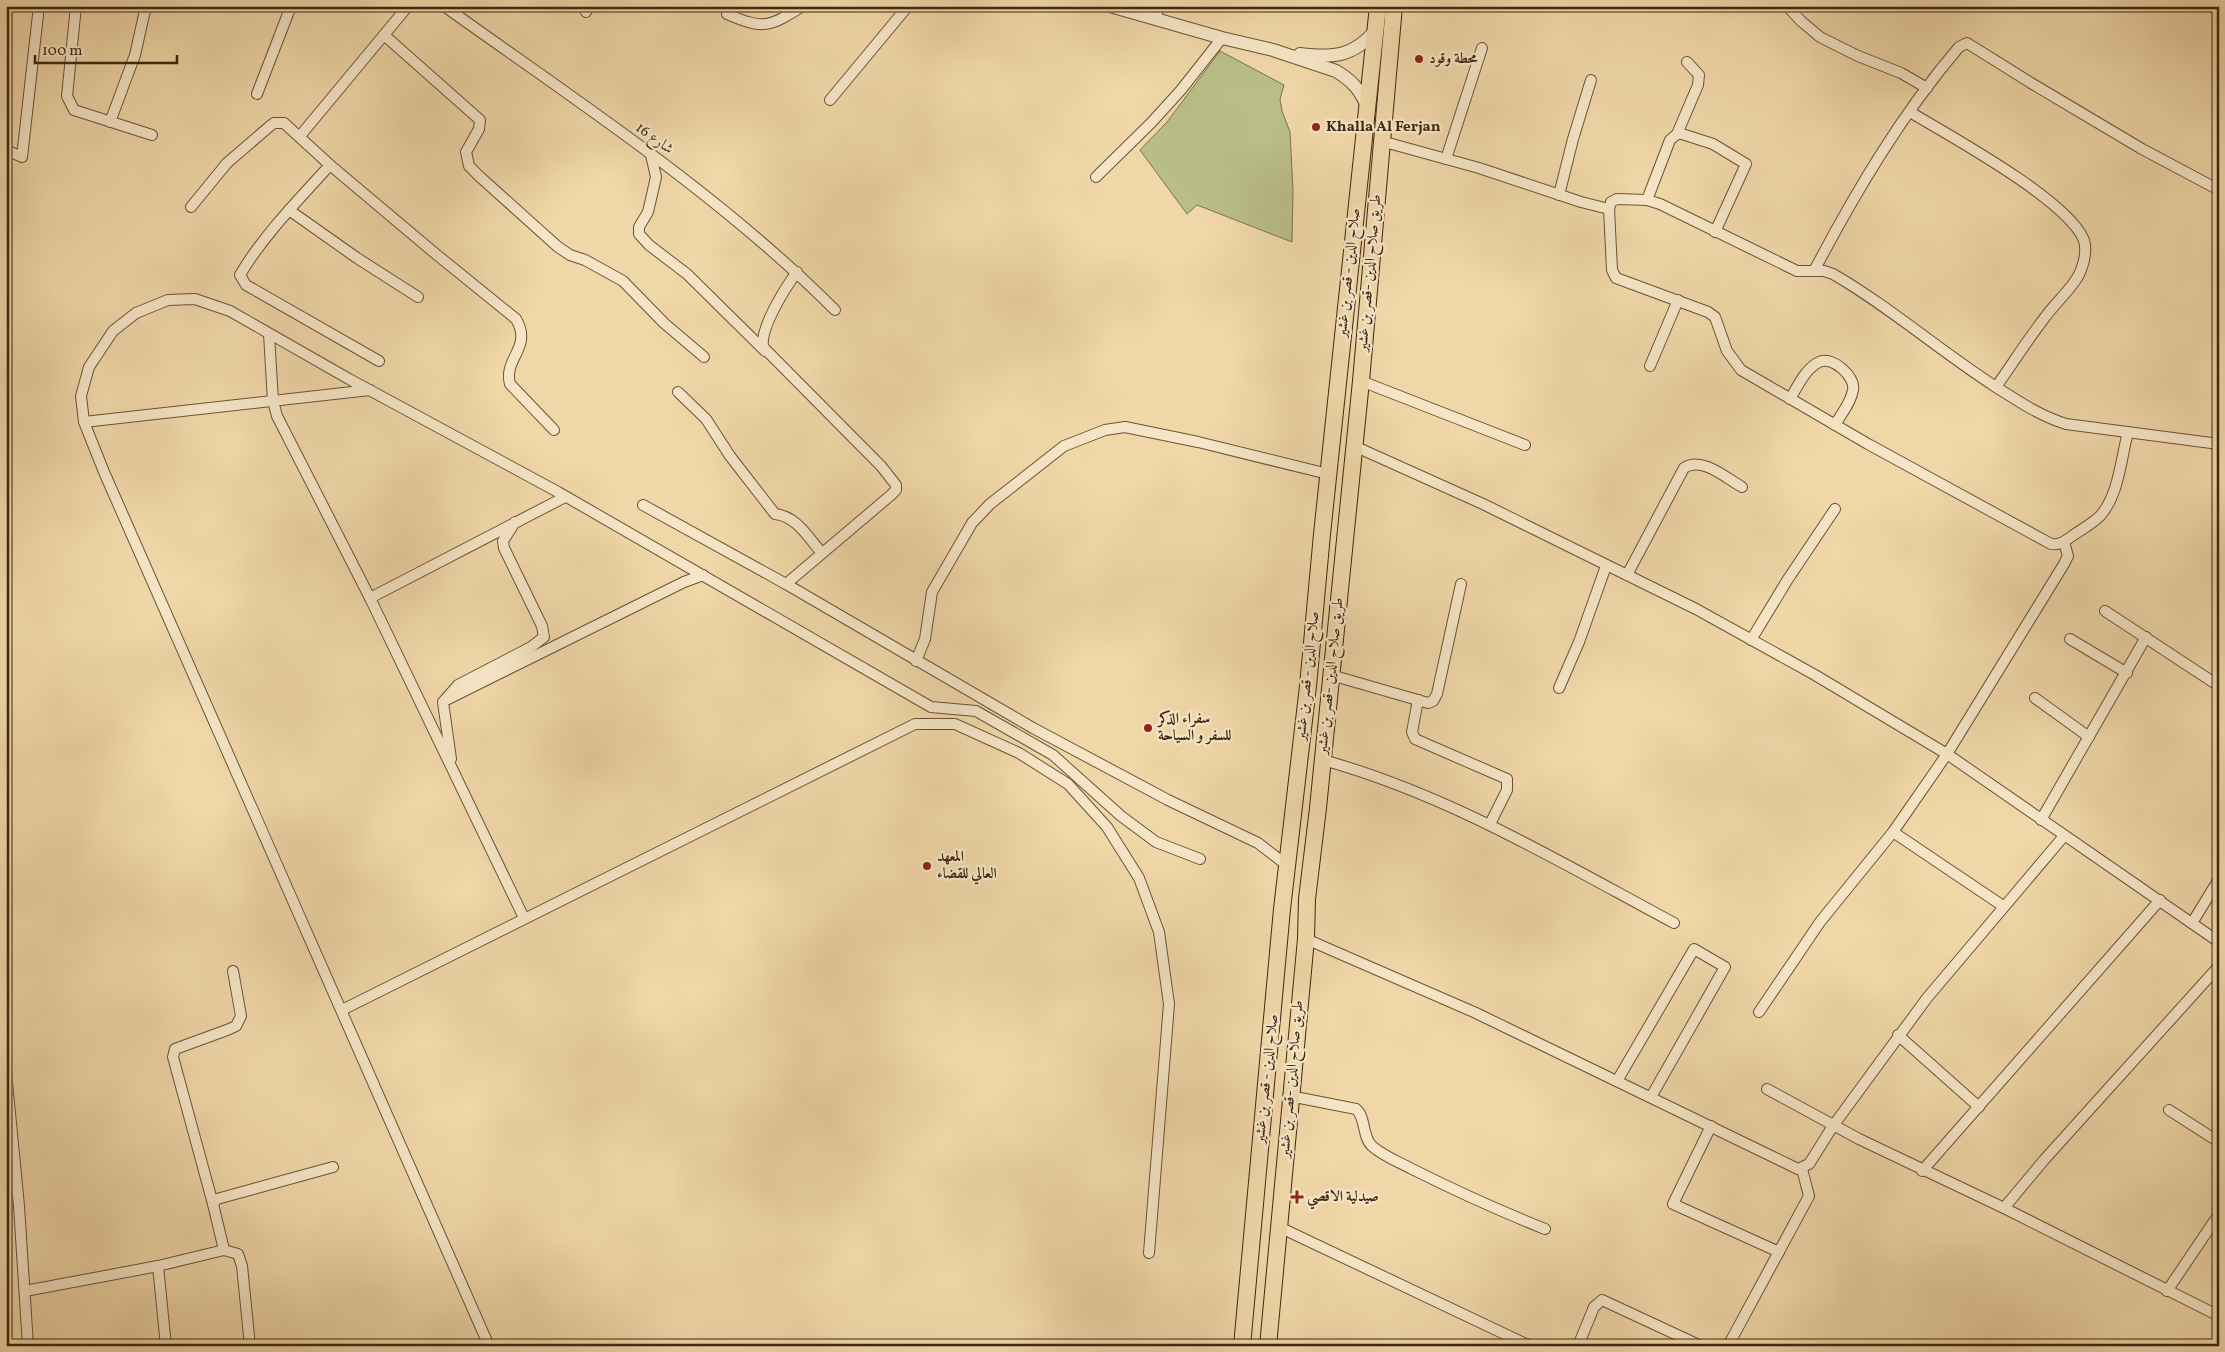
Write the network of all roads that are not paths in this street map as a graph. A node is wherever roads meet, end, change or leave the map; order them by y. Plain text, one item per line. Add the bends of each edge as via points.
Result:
1 (38, 6) edge
2 (76, 6) edge
3 (146, 6) edge
4 (291, 6) edge
5 (408, 6) edge
6 (444, 6) edge
7 (803, 6) edge
8 (908, 6) edge
9 (1110, 6) edge
10 (1160, 6) edge
11 (1370, 6) edge
12 (1378, 6) edge
13 (1394, 6) edge
14 (1787, 6) edge
15 (726, 14) dead end
16 (1154, 19) junction
17 (1376, 27) junction
18 (384, 35) junction
19 (1222, 38) junction
20 (1482, 48) dead end
21 (1273, 50) junction
22 (1687, 62) dead end
23 (1591, 80) dead end
24 (1926, 88) junction
25 (257, 94) dead end
26 (830, 100) dead end
27 (1367, 107) junction
28 (1910, 112) junction
29 (110, 122) junction
30 (1677, 134) junction
31 (152, 135) dead end
32 (300, 136) junction
33 (1381, 141) junction
34 (6, 150) edge
35 (651, 155) junction
36 (1446, 159) junction
37 (330, 165) junction
38 (1096, 177) dead end
39 (2219, 190) edge
40 (1559, 195) junction
41 (1647, 200) junction
42 (191, 207) dead end
43 (1609, 209) junction
44 (289, 210) junction
45 (1715, 232) junction
46 (1814, 271) junction
47 (797, 272) junction
48 (418, 297) dead end
49 (1678, 300) junction
50 (834, 310) dead end
51 (269, 334) junction
52 (766, 351) junction
53 (704, 357) dead end
54 (379, 362) dead end
55 (1650, 366) dead end
56 (1360, 381) junction
57 (1996, 387) junction
58 (370, 390) junction
59 (678, 392) dead end
60 (1790, 399) junction
61 (273, 401) junction
62 (84, 422) junction
63 (1835, 425) junction
64 (554, 430) dead end
65 (2128, 432) junction
66 (2219, 444) edge
67 (1525, 445) dead end
68 (1354, 446) junction
69 (1328, 474) junction
70 (1742, 487) dead end
71 (565, 497) junction
72 (643, 505) dead end
73 (1835, 509) dead end
74 (515, 522) junction
75 (2064, 542) junction
76 (821, 552) junction
77 (1606, 566) junction
78 (703, 575) junction
79 (1627, 576) junction
80 (786, 584) junction
81 (1461, 584) dead end
82 (370, 598) junction
83 (2105, 610) dead end
84 (2146, 637) junction
85 (2070, 639) dead end
86 (1751, 640) junction
87 (916, 661) junction
88 (2126, 673) junction
89 (1331, 675) junction
90 (2219, 686) edge
91 (1559, 688) dead end
92 (2035, 698) dead end
93 (1418, 700) junction
94 (443, 702) junction
95 (2089, 737) junction
96 (1947, 754) junction
97 (1323, 760) junction
98 (452, 770) junction
99 (2041, 820) junction
100 (1490, 824) junction
101 (1893, 832) junction
102 (2064, 836) junction
103 (1313, 853) junction
104 (1200, 860) dead end
105 (1289, 860) junction
106 (2219, 879) edge
107 (2160, 900) junction
108 (2003, 906) junction
109 (524, 918) junction
110 (1674, 923) dead end
111 (2192, 923) junction
112 (1281, 930) junction
113 (1306, 935) junction
114 (2219, 942) edge
115 (2219, 966) edge
116 (233, 970) dead end
117 (342, 1010) junction
118 (1759, 1012) dead end
119 (1898, 1035) junction
120 (6, 1072) edge
121 (1617, 1081) junction
122 (1767, 1089) dead end
123 (1290, 1096) junction
124 (1651, 1097) junction
125 (1979, 1107) junction
126 (2169, 1110) dead end
127 (1711, 1126) junction
128 (1833, 1126) junction
129 (2219, 1142) edge
130 (333, 1167) dead end
131 (1802, 1168) junction
132 (1922, 1171) junction
133 (213, 1204) junction
134 (2004, 1208) junction
135 (2219, 1214) edge
136 (1279, 1227) junction
137 (1545, 1229) dead end
138 (224, 1250) junction
139 (1778, 1252) junction
140 (1149, 1253) dead end
141 (158, 1266) junction
142 (25, 1291) junction
143 (2168, 1291) junction
144 (2219, 1316) edge
145 (28, 1346) edge
146 (166, 1346) edge
147 (250, 1346) edge
148 (489, 1346) edge
149 (1242, 1346) edge
150 (1268, 1346) edge
151 (1530, 1346) edge
152 (1578, 1346) edge
153 (1701, 1346) edge
154 (1728, 1346) edge

1 - 34 street via 22,157
2 - 29 street via 67,96 74,110
3 - 29 street via 135,54
4 - 25 street
5 - 18 street
6 - 35 street, شارع 16
7 - 15 street via 776,22 759,25
8 - 26 street
9 - 16 street
10 - 16 street
11 - 17 street
12 - 17 highway, صلاح الدين - قصر بن غشير
13 - 33 highway, طريق صلاح الدين -قصر بن غشير
14 - 24 street via 1820,37 1901,73
16 - 19 street
17 - 21 street via 1358,47 1334,56
17 - 27 highway, صلاح الدين - قصر بن غشير
18 - 32 street
18 - 53 street via 480,120 479,129 466,152 470,166 479,176 558,248 623,281 664,323
19 - 21 street
19 - 38 street via 1181,90
20 - 36 street
21 - 27 street via 1336,71 1358,89
22 - 30 street via 1696,70 1699,79
23 - 40 street
24 - 28 street
24 - 39 street via 1959,48 1970,43 2142,149
27 - 69 highway, صلاح الدين - قصر بن غشير
28 - 46 street via 1852,199
28 - 57 street via 2041,195 2064,213 2085,242 2080,274 2047,314
29 - 31 street
30 - 41 street via 1670,140
30 - 45 street via 1713,144 1746,164
32 - 37 street
32 - 42 street via 284,122 274,123 227,163
33 - 36 street
33 - 56 highway, طريق صلاح الدين -قصر بن غشير
35 - 47 street, شارع 16 via 751,231
35 - 52 street via 656,177 639,234 687,274
36 - 40 street
37 - 44 street
37 - 64 street via 516,319 523,338 509,370 510,384
40 - 43 street
41 - 43 street via 1615,199
41 - 45 street
43 - 49 street via 1614,276
44 - 48 street
44 - 54 street via 242,271 243,283
45 - 46 street via 1796,271
46 - 57 street via 1824,271 1840,278
47 - 50 street, شارع 16
47 - 52 street via 779,298 762,344
49 - 55 street
49 - 60 street via 1715,317 1727,351 1741,370
51 - 58 street
51 - 61 street
51 - 62 street via 230,311 195,299 168,300 136,313 113,331 89,366 81,396
52 - 76 street via 786,368 896,485 891,495
56 - 67 street
56 - 68 highway, طريق صلاح الدين -قصر بن غشير
57 - 65 street via 2050,419
58 - 61 street
58 - 71 street
59 - 76 street via 706,419 775,514 783,514 792,520
60 - 63 street
60 - 63 street via 1811,368 1822,361 1830,361 1851,378 1854,388
61 - 62 street
61 - 82 street via 277,416
62 - 117 street
63 - 75 street via 2051,544
65 - 66 street
65 - 75 street via 2110,500 2102,514
68 - 77 street via 1482,504
68 - 89 highway, طريق صلاح الدين -قصر بن غشير
69 - 87 street via 1125,427 1078,439 1064,446 990,504 972,523 932,592 925,639
69 - 105 highway, صلاح الدين - قصر بن غشير
70 - 79 street via 1701,464 1684,468
71 - 74 street
71 - 78 street
72 - 80 street
73 - 86 street
74 - 82 street
74 - 94 street via 503,541 504,548 542,626 544,637 458,686
75 - 96 street via 2068,556 2064,564
76 - 80 street
77 - 79 street
77 - 91 street
78 - 94 street
78 - 104 street via 931,707 976,712 1045,750 1156,842
79 - 86 street
80 - 87 street
81 - 93 street via 1437,694 1430,702
82 - 98 street
83 - 84 street
84 - 88 street
84 - 90 street
85 - 88 street
86 - 96 street
87 - 105 street via 1033,728
88 - 95 street
89 - 93 street
89 - 97 highway, طريق صلاح الدين -قصر بن غشير
92 - 95 street
93 - 100 street via 1412,732 1417,741 1507,779 1507,790
94 - 98 street
95 - 99 street
96 - 99 street
96 - 101 street
97 - 100 street via 1433,798
97 - 103 highway, طريق صلاح الدين -قصر بن غشير
98 - 109 street
99 - 102 street
100 - 110 street
101 - 108 street
101 - 118 street via 1820,922
102 - 107 street
102 - 108 street
103 - 105 highway via 1301,863
103 - 113 highway, طريق صلاح الدين -قصر بن غشير
105 - 112 highway, صلاح الدين - قصر بن غشير
106 - 111 street
107 - 111 street
107 - 125 street
108 - 119 street
109 - 117 street
109 - 140 street via 915,724 954,724 1019,753 1068,784 1107,827 1137,873 1160,932 1169,1004
111 - 114 street
112 - 113 highway via 1288,920 1299,919
112 - 149 highway, صلاح الدين - قصر بن غشير
113 - 121 street
113 - 123 highway, طريق صلاح الدين -قصر بن غشير
115 - 134 street via 2050,1152
116 - 133 street via 241,1016 236,1026 175,1049 173,1057
117 - 148 street
119 - 125 street
119 - 128 street
120 - 142 street
121 - 124 street
121 - 124 street via 1694,949 1725,967
122 - 128 street
123 - 136 highway, طريق صلاح الدين -قصر بن غشير
123 - 137 street via 1356,1109 1360,1113 1365,1136 1380,1152
124 - 127 street
125 - 132 street
126 - 129 street
127 - 131 street via 1798,1169
127 - 139 street via 1673,1204
128 - 131 street via 1809,1164
128 - 132 street
130 - 133 street via 224,1196
131 - 139 street via 1809,1196
132 - 134 street
133 - 138 street
134 - 143 street
135 - 143 street
136 - 150 highway, طريق صلاح الدين -قصر بن غشير
136 - 151 street
138 - 141 street
138 - 147 street via 238,1254 242,1266
139 - 154 street
141 - 142 street
141 - 146 street
142 - 145 street
143 - 144 street
152 - 153 street via 1594,1307 1602,1300

